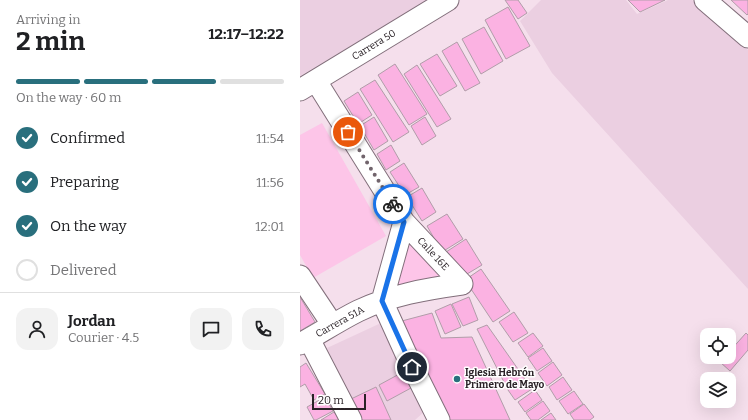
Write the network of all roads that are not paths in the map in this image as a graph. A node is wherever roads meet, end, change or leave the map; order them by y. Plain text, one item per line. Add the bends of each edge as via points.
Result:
1 (448, 0) edge
2 (705, 0) edge
3 (748, 37) edge
4 (308, 86) edge
5 (404, 222) junction
6 (300, 276) edge
7 (462, 284) joint
8 (382, 301) junction
9 (332, 324) junction
10 (305, 342) edge
11 (351, 420) edge
12 (438, 420) edge

1 - 4 street, Carrera 50
2 - 3 street
4 - 5 street, Calle 16E
5 - 7 street, Calle 16E
5 - 8 street
6 - 9 street
7 - 8 street, Carrera 51A via 424,289
8 - 9 street, Carrera 51A
8 - 12 street
9 - 10 street, Carrera 51A
10 - 11 street

